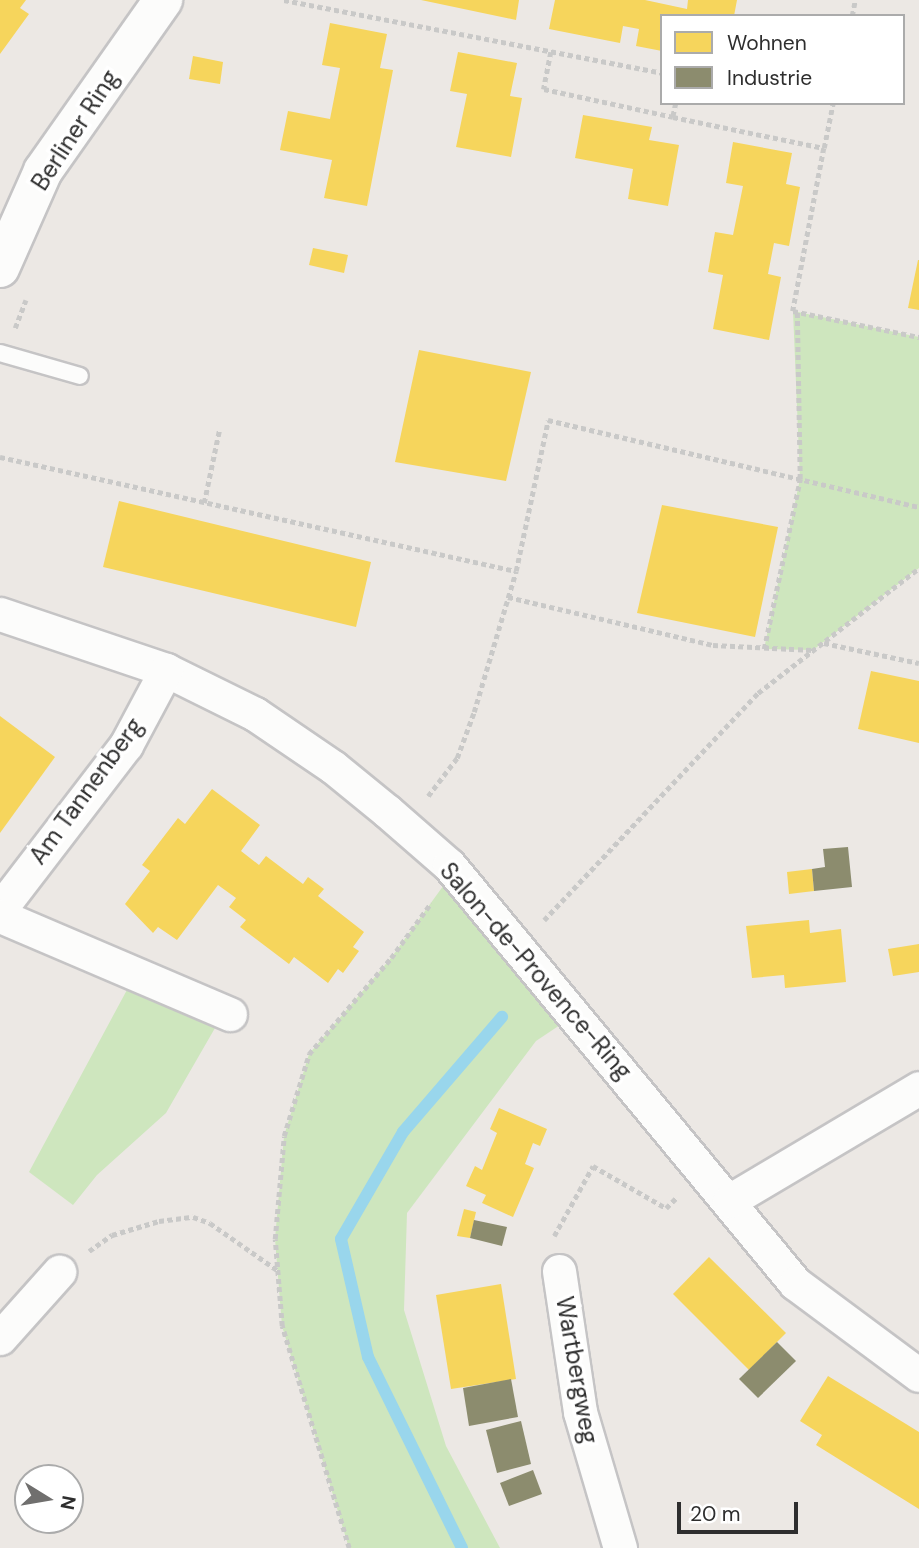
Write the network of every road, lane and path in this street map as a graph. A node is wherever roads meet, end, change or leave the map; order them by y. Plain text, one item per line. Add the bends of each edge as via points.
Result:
1 (163, 0) edge
2 (284, 0) edge
3 (551, 52) junction
4 (660, 73) edge
5 (676, 105) edge
6 (833, 105) edge
7 (673, 117) junction
8 (824, 148) junction
9 (0, 268) edge
10 (29, 294) dead end
11 (797, 312) junction
12 (919, 337) edge
13 (2, 354) edge
14 (80, 376) dead end
15 (219, 431) dead end
16 (0, 457) edge
17 (800, 479) junction
18 (204, 503) junction
19 (919, 507) edge
20 (919, 568) edge
21 (516, 571) junction
22 (508, 597) junction
23 (4, 618) edge
24 (823, 643) junction
25 (764, 649) junction
26 (813, 650) junction
27 (919, 663) edge
28 (166, 670) junction
29 (424, 800) dead end
30 (454, 871) junction
31 (0, 909) edge
32 (0, 916) edge
33 (543, 921) dead end
34 (230, 1014) dead end
35 (919, 1088) edge
36 (679, 1195) dead end
37 (729, 1201) junction
38 (277, 1270) junction
39 (559, 1271) joint
40 (60, 1272) joint
41 (0, 1338) edge
42 (919, 1375) edge
43 (349, 1548) edge
44 (620, 1548) edge

1 - 9 street, Berliner Ring via 43,171
2 - 3 path
3 - 4 path
3 - 7 path via 544,89
5 - 7 path
6 - 8 path
7 - 8 path
8 - 11 path via 793,311
10 - 13 path
11 - 12 path
11 - 17 path
13 - 14 lane
15 - 18 path
16 - 18 path
17 - 19 path
17 - 21 path via 548,420
17 - 25 path
18 - 21 path
20 - 24 path
21 - 22 path
22 - 25 path via 713,645
22 - 29 path via 457,758
23 - 28 street, Salon-de-Provence-Ring
24 - 26 path
24 - 27 path
25 - 26 path
26 - 33 path via 758,693
28 - 30 street, Salon-de-Provence-Ring via 255,714 333,767
28 - 31 street, Am Tannenberg via 125,744
30 - 37 street, Salon-de-Provence-Ring
30 - 38 path via 391,958 309,1054 284,1136 275,1239
32 - 34 street
35 - 37 street
36 - 39 path via 666,1208 593,1166 554,1233
37 - 42 street, Salon-de-Provence-Ring via 795,1283
38 - 40 path via 210,1223 193,1217 112,1235
38 - 43 path via 282,1326
39 - 44 street, Wartbergweg via 580,1412
40 - 41 street

